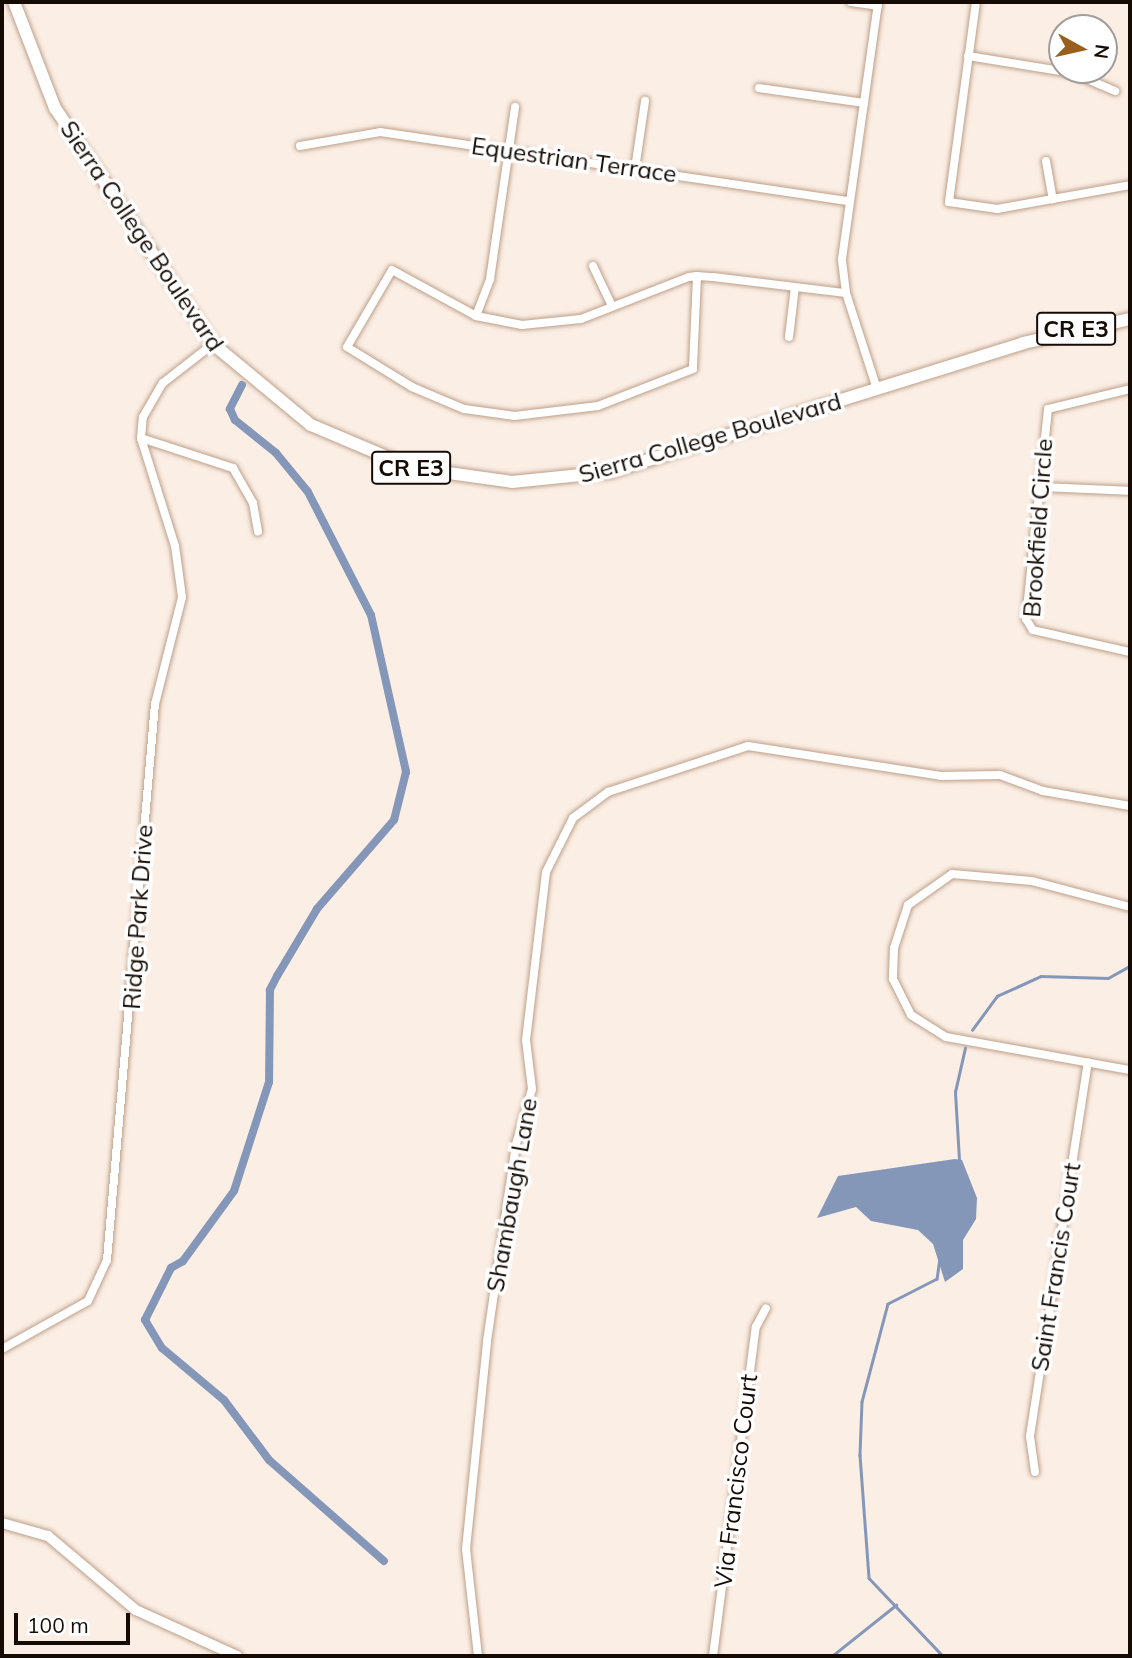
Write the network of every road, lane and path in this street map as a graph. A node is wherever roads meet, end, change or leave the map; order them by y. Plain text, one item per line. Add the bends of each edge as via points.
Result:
1 (14, 2) edge
2 (851, 2) edge
3 (976, 2) edge
4 (878, 4) edge
5 (968, 57) junction
6 (759, 88) dead end
7 (1115, 91) dead end
8 (645, 101) dead end
9 (863, 103) junction
10 (515, 107) dead end
11 (300, 146) dead end
12 (509, 151) junction
13 (1046, 161) dead end
14 (635, 169) junction
15 (1130, 186) edge
16 (1053, 199) junction
17 (849, 201) junction
18 (593, 266) dead end
19 (697, 276) junction
20 (795, 287) junction
21 (846, 293) junction
22 (612, 306) junction
23 (476, 316) junction
24 (1130, 320) edge
25 (789, 337) dead end
26 (213, 344) junction
27 (877, 389) junction
28 (1130, 389) edge
29 (141, 438) junction
30 (1040, 487) junction
31 (1130, 491) edge
32 (258, 531) dead end
33 (1130, 652) edge
34 (1130, 806) edge
35 (1130, 907) edge
36 (1088, 1062) junction
37 (1130, 1070) edge
38 (766, 1308) dead end
39 (2, 1349) edge
40 (1035, 1472) dead end
41 (2, 1523) edge
42 (237, 1656) edge
43 (478, 1656) edge
44 (713, 1656) edge

1 - 26 main road, Sierra College Boulevard / CR E3 via 55,108
2 - 4 street
3 - 5 street
4 - 9 street
5 - 7 street via 1073,73
5 - 16 street via 949,202 989,210
6 - 9 street
8 - 14 street
9 - 17 street
10 - 12 street
11 - 12 street, Equestrian Terrace via 368,131
12 - 14 street, Equestrian Terrace
12 - 23 street via 490,279
13 - 16 street
14 - 17 street, Equestrian Terrace
15 - 16 street
17 - 21 street via 842,259
18 - 22 street
19 - 20 street
19 - 22 street via 663,283
19 - 23 street via 693,369 598,406 515,416 464,409 347,348 392,270
20 - 21 street
20 - 25 street
21 - 27 street
22 - 23 street via 545,324
24 - 27 main road, Sierra College Boulevard / CR E3 via 1044,337
26 - 27 main road, Sierra College Boulevard / CR E3 via 264,392 341,441 413,468 484,481 610,472
26 - 29 street via 156,390
28 - 30 street, Brookfield Circle via 1048,409
29 - 32 street via 233,468 253,503
29 - 39 street, Ridge Park Drive via 174,546 181,597 152,730 110,1241 88,1301
30 - 31 street
30 - 33 street, Brookfield Circle via 1028,626
34 - 43 street, Shambaugh Lane via 1043,791 1000,775 941,776 748,746 608,792 573,818 547,872 526,1040 531,1089 516,1144 487,1341 466,1549
35 - 36 street via 1032,881 952,874 908,905 894,948 900,1002 930,1030
36 - 37 street
36 - 40 street, Saint Francis Court via 1030,1436
38 - 44 street, Via Francisco Court via 756,1327
41 - 42 street via 48,1536 127,1604

